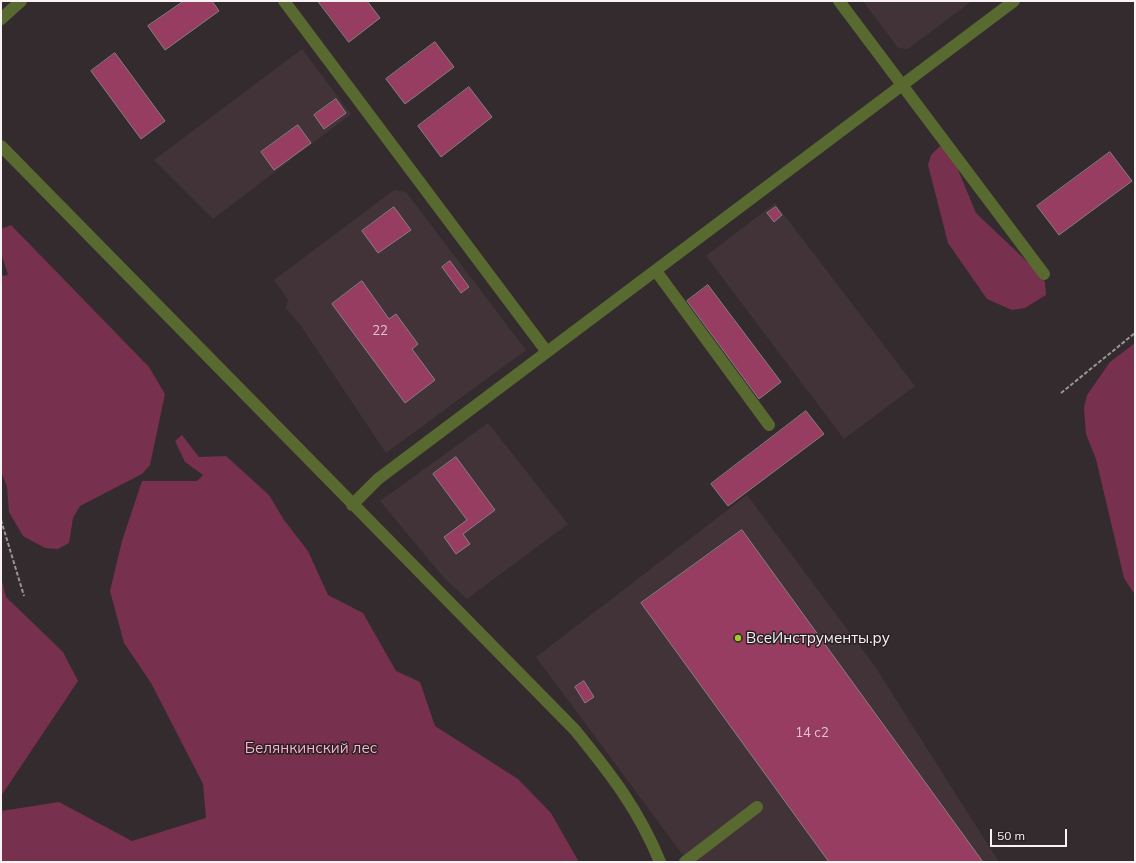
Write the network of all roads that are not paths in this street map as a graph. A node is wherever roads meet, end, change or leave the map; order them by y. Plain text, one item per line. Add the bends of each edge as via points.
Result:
1 (21, 1) edge
2 (284, 1) edge
3 (839, 1) edge
4 (1014, 1) edge
5 (1, 19) edge
6 (902, 86) junction
7 (1, 146) edge
8 (656, 271) junction
9 (1044, 274) dead end
10 (547, 352) junction
11 (769, 425) dead end
12 (352, 505) junction
13 (757, 807) dead end
14 (660, 862) edge
15 (685, 862) edge

1 - 5 street
2 - 10 street
3 - 6 street
4 - 6 street
6 - 8 street
6 - 9 street
7 - 12 street
8 - 10 street
8 - 11 street
10 - 12 street via 378,479
12 - 14 street via 574,730 627,797 648,833
13 - 15 street

